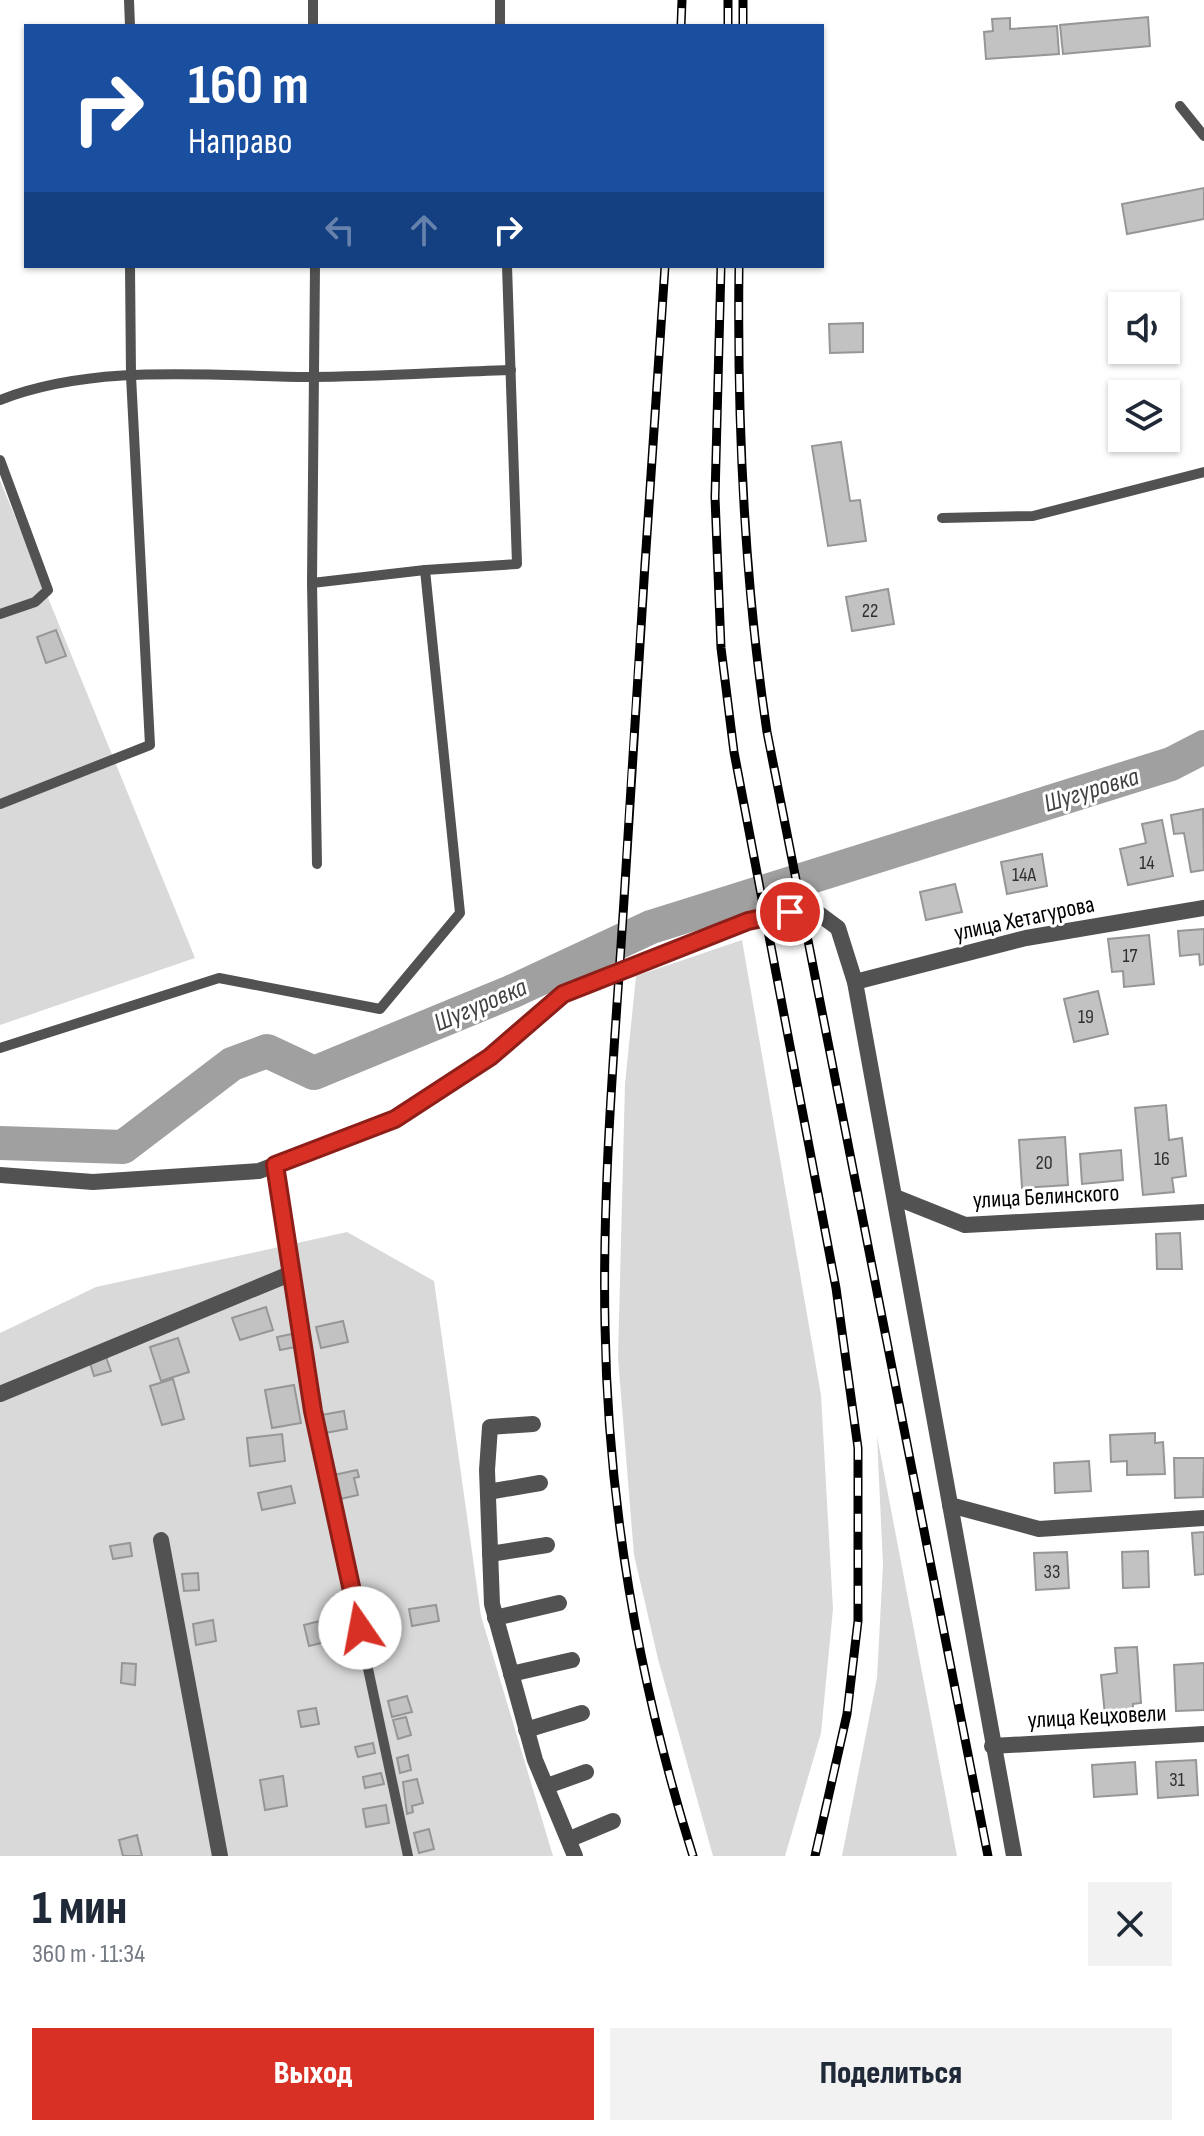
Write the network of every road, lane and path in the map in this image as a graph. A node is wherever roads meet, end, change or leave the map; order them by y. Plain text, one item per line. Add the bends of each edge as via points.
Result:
1 (129, 0) edge
2 (313, 0) edge
3 (500, 0) edge
4 (130, 24) edge
5 (313, 24) edge
6 (500, 24) edge
7 (1180, 106) dead end
8 (1204, 136) edge
9 (130, 268) edge
10 (315, 268) edge
11 (507, 268) edge
12 (511, 370) junction
13 (131, 376) junction
14 (316, 377) junction
15 (0, 400) edge
16 (0, 460) edge
17 (1204, 472) edge
18 (942, 518) dead end
19 (425, 570) junction
20 (312, 583) junction
21 (0, 614) edge
22 (0, 804) edge
23 (317, 864) dead end
24 (1204, 908) edge
25 (855, 982) junction
26 (0, 1048) edge
27 (275, 1165) junction
28 (0, 1175) edge
29 (895, 1197) junction
30 (1204, 1212) edge
31 (292, 1273) junction
32 (0, 1394) edge
33 (533, 1424) dead end
34 (540, 1483) dead end
35 (488, 1492) junction
36 (950, 1505) junction
37 (1204, 1518) edge
38 (161, 1540) dead end
39 (547, 1545) dead end
40 (490, 1554) junction
41 (559, 1603) dead end
42 (495, 1618) junction
43 (572, 1660) dead end
44 (511, 1674) junction
45 (582, 1713) dead end
46 (526, 1730) junction
47 (1204, 1734) edge
48 (992, 1746) junction
49 (586, 1772) dead end
50 (547, 1786) junction
51 (613, 1821) dead end
52 (572, 1848) edge
53 (220, 1856) edge
54 (408, 1856) edge
55 (1014, 1856) edge

1 - 4 lane
2 - 5 lane
3 - 6 lane
7 - 8 lane
9 - 13 lane
10 - 14 lane
11 - 12 lane
12 - 14 lane
12 - 19 lane via 517,564
13 - 14 lane
13 - 15 lane via 38,385
13 - 22 lane via 150,745
14 - 20 lane
16 - 21 lane via 48,590 35,602
17 - 18 lane via 1033,516
19 - 20 lane
19 - 26 lane via 460,913 380,1009 219,978
20 - 23 lane
24 - 25 street, улица Хетагурова via 1026,938
25 - 27 street via 838,928 811,908 748,921 563,994 490,1057 395,1119
25 - 29 street
27 - 28 street via 259,1171 93,1182
27 - 31 lane
29 - 30 street, улица Белинского via 965,1225
29 - 36 street
31 - 32 street
31 - 54 lane via 313,1411
33 - 35 street via 490,1427
34 - 35 street
35 - 40 street
36 - 37 street via 1039,1529
36 - 48 street
38 - 53 street
39 - 40 street
40 - 42 street
41 - 42 street
42 - 44 street
43 - 44 street
44 - 46 street
45 - 46 street
46 - 50 street
47 - 48 street, улица Кецховели
48 - 55 street
49 - 50 street
50 - 52 street
51 - 52 street

